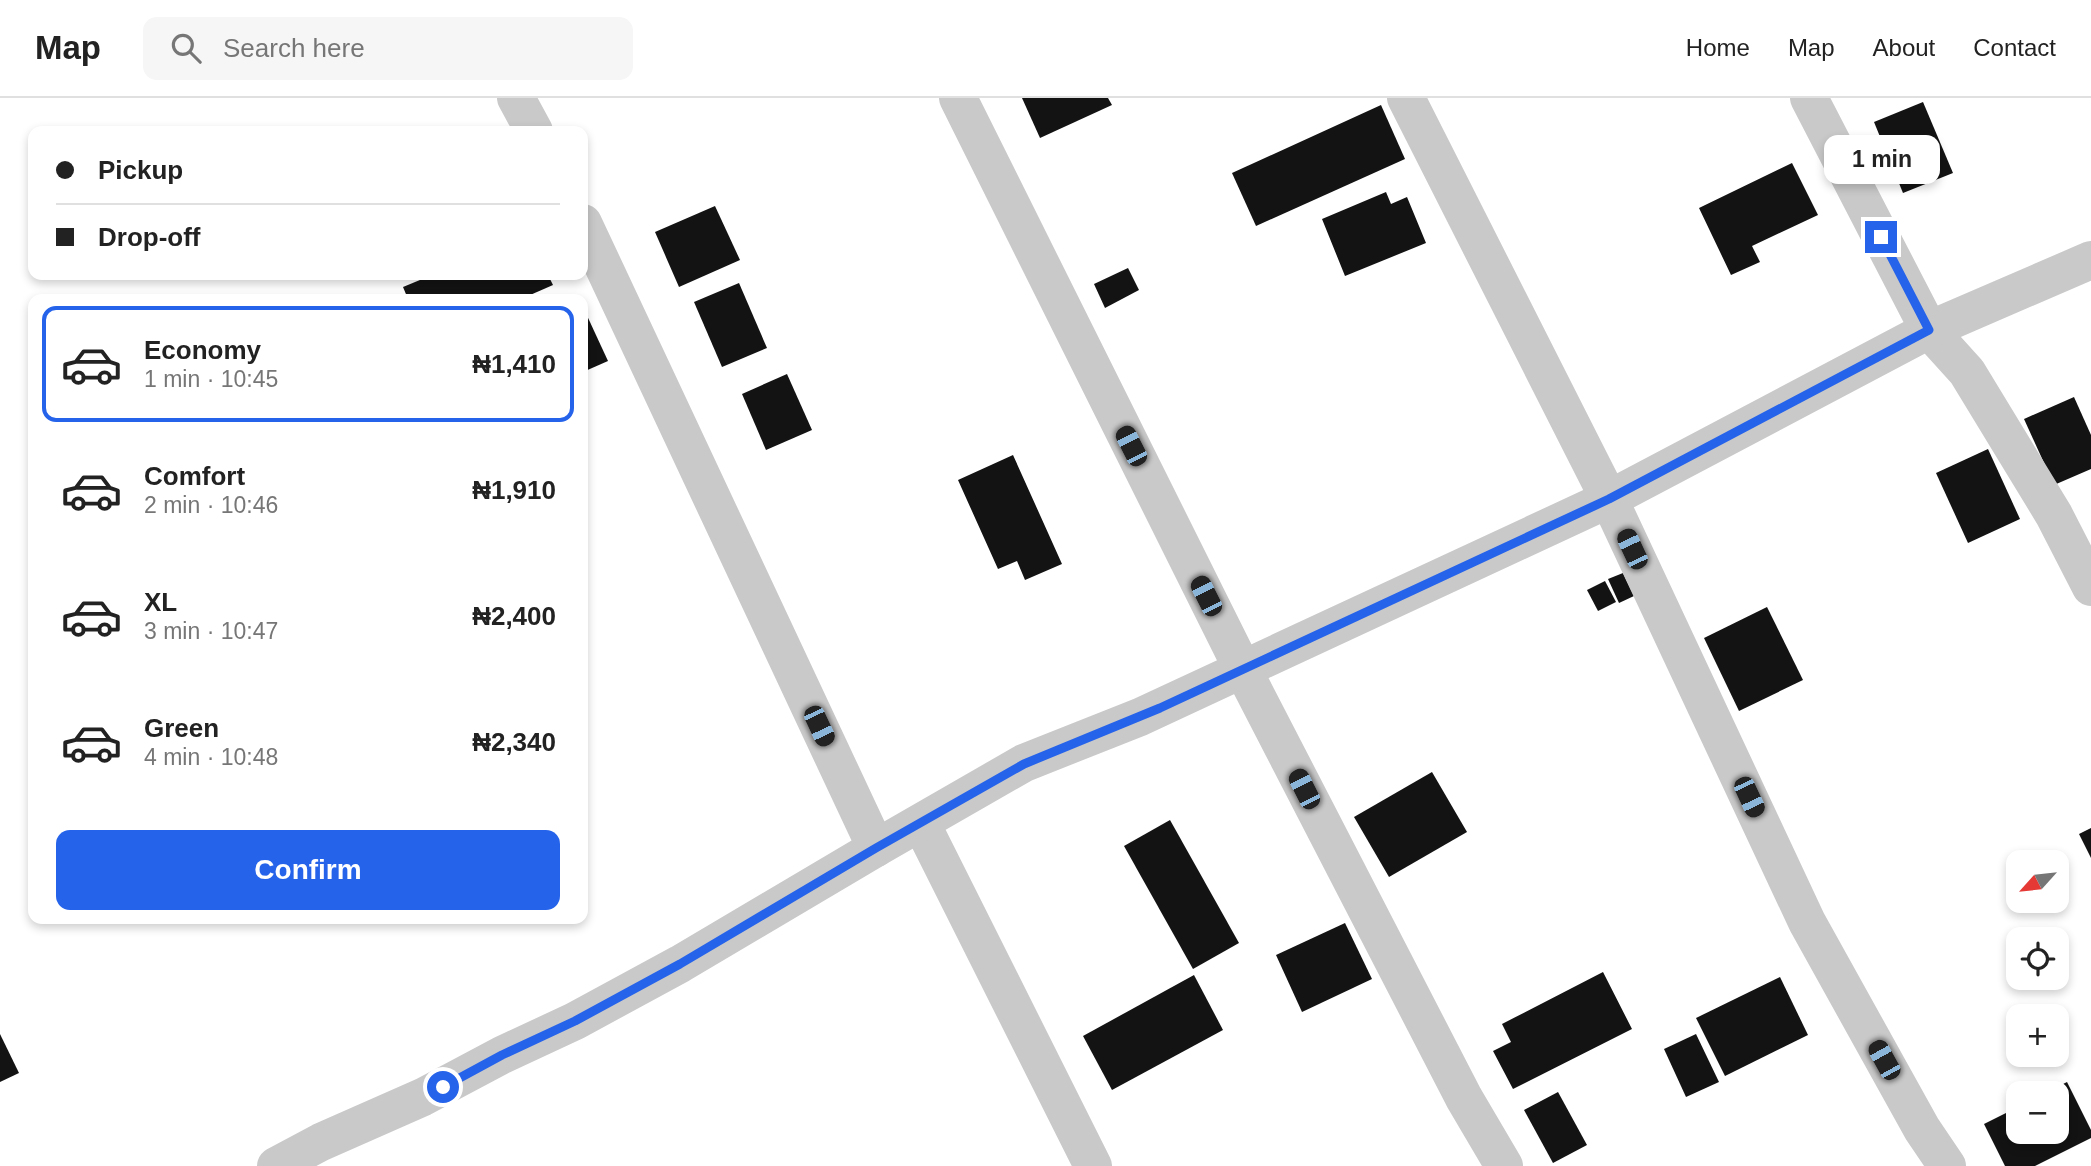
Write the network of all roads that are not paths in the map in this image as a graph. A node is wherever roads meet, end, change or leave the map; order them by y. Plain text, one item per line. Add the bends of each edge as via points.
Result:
1 (516, 98) edge
2 (958, 98) edge
3 (1406, 98) edge
4 (1809, 98) edge
5 (531, 126) edge
6 (588, 233) edge
7 (2091, 260) edge
8 (1929, 330) junction
9 (1609, 499) junction
10 (2091, 587) edge
11 (1243, 670) junction
12 (920, 823) junction
13 (876, 848) junction
14 (1862, 985) dead end
15 (276, 1166) edge
16 (1093, 1166) edge
17 (1504, 1166) edge
18 (1947, 1166) edge
19 (1965, 1166) edge

1 - 5 street
2 - 11 street
3 - 9 street
4 - 8 street
6 - 13 street
7 - 8 street
8 - 9 street
8 - 10 street via 1967,372 2054,515
9 - 11 street
9 - 18 street via 1807,922
11 - 12 street via 1024,764
11 - 17 street via 1464,1098
12 - 13 street
12 - 16 street
13 - 15 street via 575,1021
14 - 19 street via 1895,1056 1950,1135

